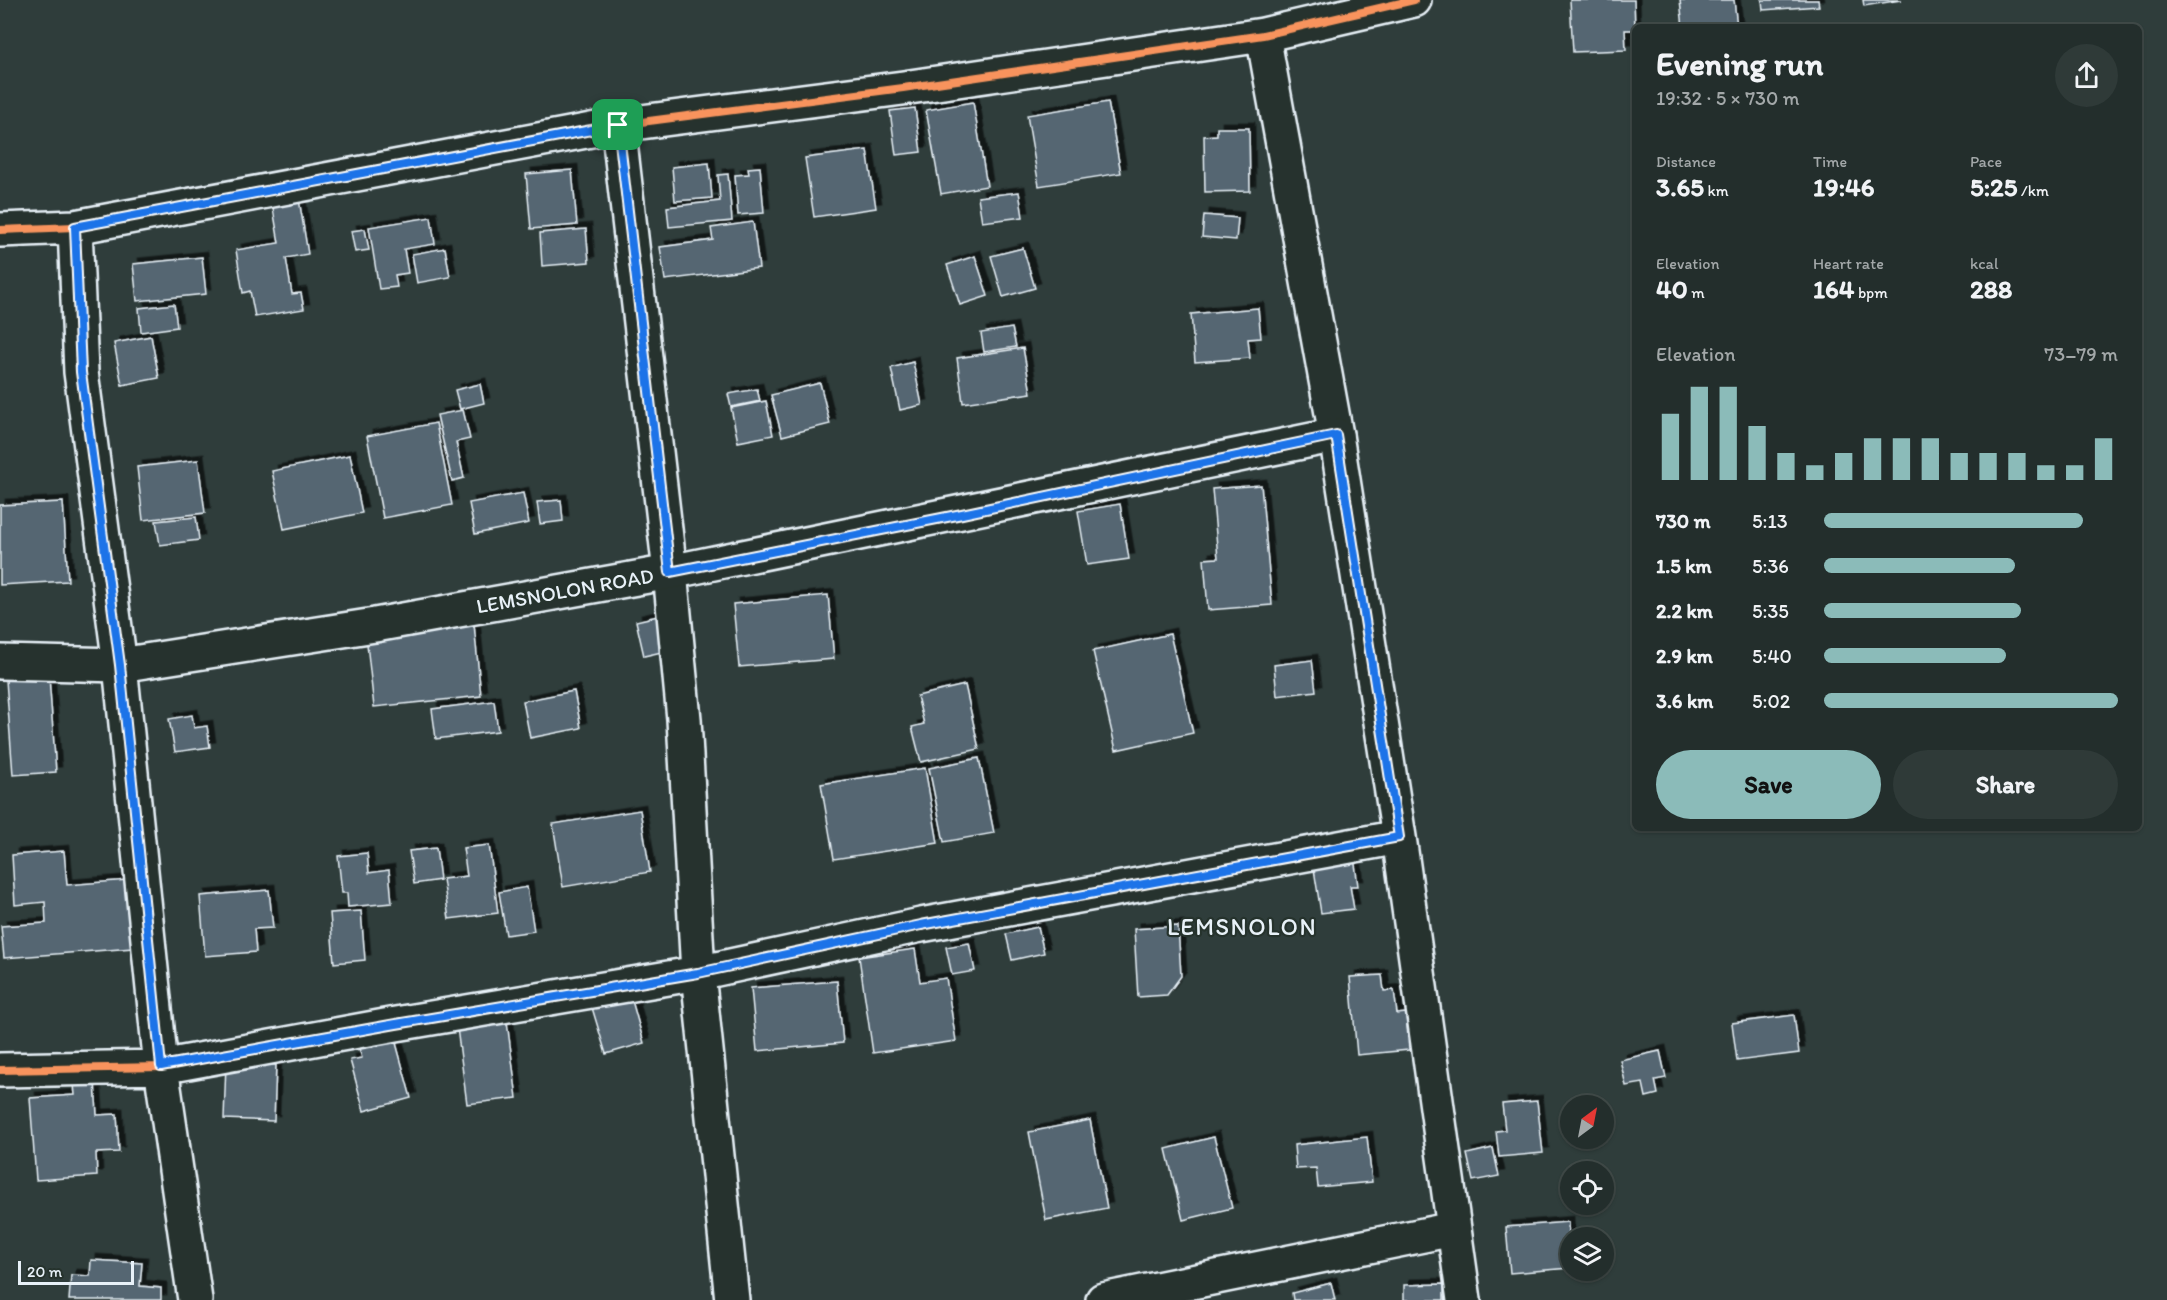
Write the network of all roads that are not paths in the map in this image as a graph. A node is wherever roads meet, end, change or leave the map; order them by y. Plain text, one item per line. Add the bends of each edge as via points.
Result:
1 (1414, 0) edge
2 (1263, 35) junction
3 (618, 125) junction
4 (75, 227) junction
5 (0, 230) edge
6 (1336, 435) junction
7 (670, 572) junction
8 (0, 662) edge
9 (120, 665) junction
10 (1399, 837) junction
11 (698, 973) junction
12 (161, 1066) junction
13 (0, 1070) edge
14 (1453, 1229) junction
15 (195, 1300) edge
16 (732, 1300) edge
17 (1103, 1300) edge
18 (1464, 1300) edge

1 - 2 street
2 - 3 street
2 - 6 street
3 - 4 street
3 - 7 street
4 - 5 street
4 - 9 street via 81,372
6 - 7 street, LEMSNOLON ROAD
6 - 10 street
7 - 9 street, LEMSNOLON ROAD via 375,625
7 - 11 street via 684,719
8 - 9 street, LEMSNOLON ROAD
9 - 12 street
10 - 11 street via 921,925
10 - 14 street
11 - 12 street
11 - 16 street
12 - 13 street
12 - 15 street
14 - 17 street
14 - 18 street

